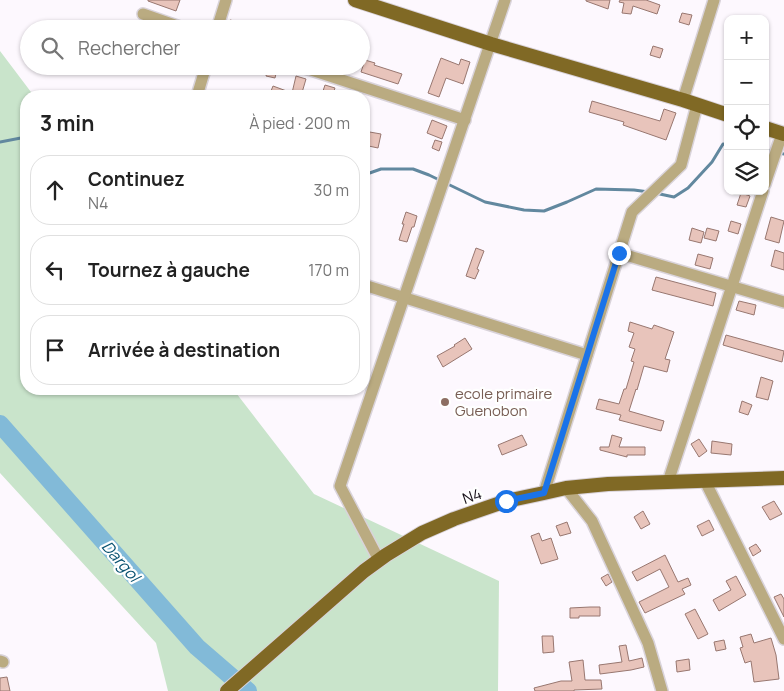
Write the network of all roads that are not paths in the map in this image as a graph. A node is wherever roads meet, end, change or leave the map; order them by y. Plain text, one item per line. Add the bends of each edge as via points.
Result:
1 (226, 0) edge
2 (355, 0) edge
3 (505, 0) edge
4 (714, 0) edge
5 (143, 14) dead end
6 (160, 20) edge
7 (220, 20) edge
8 (491, 44) junction
9 (203, 75) edge
10 (327, 75) edge
11 (199, 90) edge
12 (683, 100) junction
13 (697, 105) junction
14 (724, 114) edge
15 (465, 120) junction
16 (769, 129) edge
17 (783, 134) edge
18 (769, 173) edge
19 (762, 195) edge
20 (619, 253) junction
21 (370, 287) edge
22 (732, 287) junction
23 (404, 298) junction
24 (784, 302) edge
25 (587, 355) junction
26 (784, 478) edge
27 (704, 481) junction
28 (668, 482) junction
29 (566, 488) junction
30 (544, 493) junction
31 (379, 560) junction
32 (784, 639) edge
33 (227, 691) edge
34 (662, 691) edge

1 - 7 street
2 - 8 main road
3 - 8 street
4 - 12 street
5 - 6 street
8 - 12 main road
8 - 15 street
9 - 11 street
10 - 15 street
12 - 13 main road
13 - 14 main road
13 - 20 street via 681,165 632,212
15 - 23 street
16 - 17 main road
17 - 18 street
19 - 22 street
20 - 22 street
20 - 25 street
21 - 23 street
22 - 24 street
22 - 28 street
23 - 25 street
23 - 31 street via 340,486
25 - 30 street
26 - 27 main road, N4
27 - 28 main road, N4
27 - 32 street
28 - 29 main road, N4
29 - 30 main road, N4
29 - 34 street via 592,521 648,643
30 - 31 main road, N4 via 506,501 454,519 422,533
31 - 33 main road, N4

